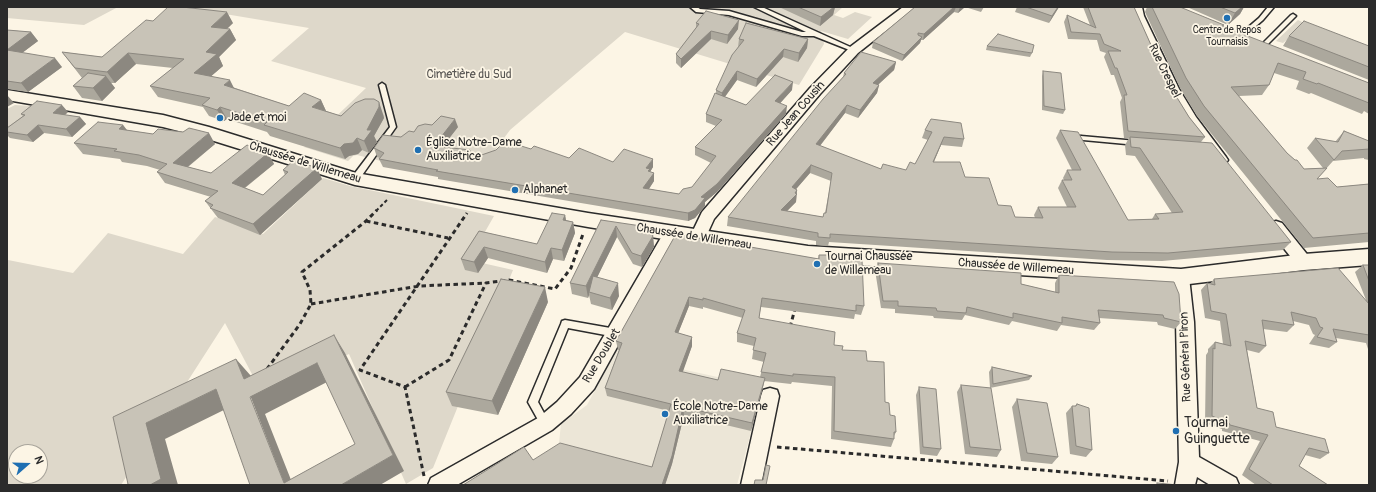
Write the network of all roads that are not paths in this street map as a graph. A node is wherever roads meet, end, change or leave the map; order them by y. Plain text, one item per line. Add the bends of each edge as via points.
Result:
1 (693, 7) edge
2 (756, 7) edge
3 (910, 7) edge
4 (1136, 7) edge
5 (1271, 7) edge
6 (1293, 16) dead end
7 (815, 34) junction
8 (1240, 37) edge
9 (1263, 46) edge
10 (854, 50) junction
11 (382, 85) dead end
12 (7, 95) edge
13 (1083, 138) edge
14 (1146, 144) edge
15 (1231, 172) edge
16 (355, 179) junction
17 (1265, 214) edge
18 (672, 233) junction
19 (698, 237) junction
20 (1369, 257) edge
21 (1304, 262) junction
22 (1181, 277) junction
23 (616, 333) junction
24 (770, 396) dead end
25 (544, 424) junction
26 (1188, 462) junction
27 (431, 481) edge
28 (1185, 484) edge
29 (751, 485) edge
30 (1229, 485) edge

1 - 7 lane via 698,11 729,13 802,34
2 - 7 lane
3 - 10 street, Rue Jean Cousin
4 - 15 street, Rue Crespel via 1172,89 1208,148
5 - 8 lane
6 - 9 lane
7 - 10 lane
10 - 19 street, Rue Jean Cousin via 815,91 707,216
11 - 16 lane via 393,128
12 - 16 street, Chaussée de Willemeau via 163,121 204,131
13 - 14 lane
16 - 18 street, Chaussée de Willemeau
17 - 21 street
18 - 19 street, Chaussée de Willemeau
18 - 23 street, Rue Doublet
19 - 22 street, Chaussée de Willemeau via 808,254
20 - 21 street, Chaussée de Willemeau
21 - 22 street, Chaussée de Willemeau
22 - 26 street, Rue Général Piron via 1185,322
23 - 25 street, Rue Doublet via 587,383 564,408
23 - 25 lane via 565,324 533,402
24 - 29 street
25 - 27 street, Rue Doublet
26 - 28 street, Rue Général Piron
26 - 30 street

